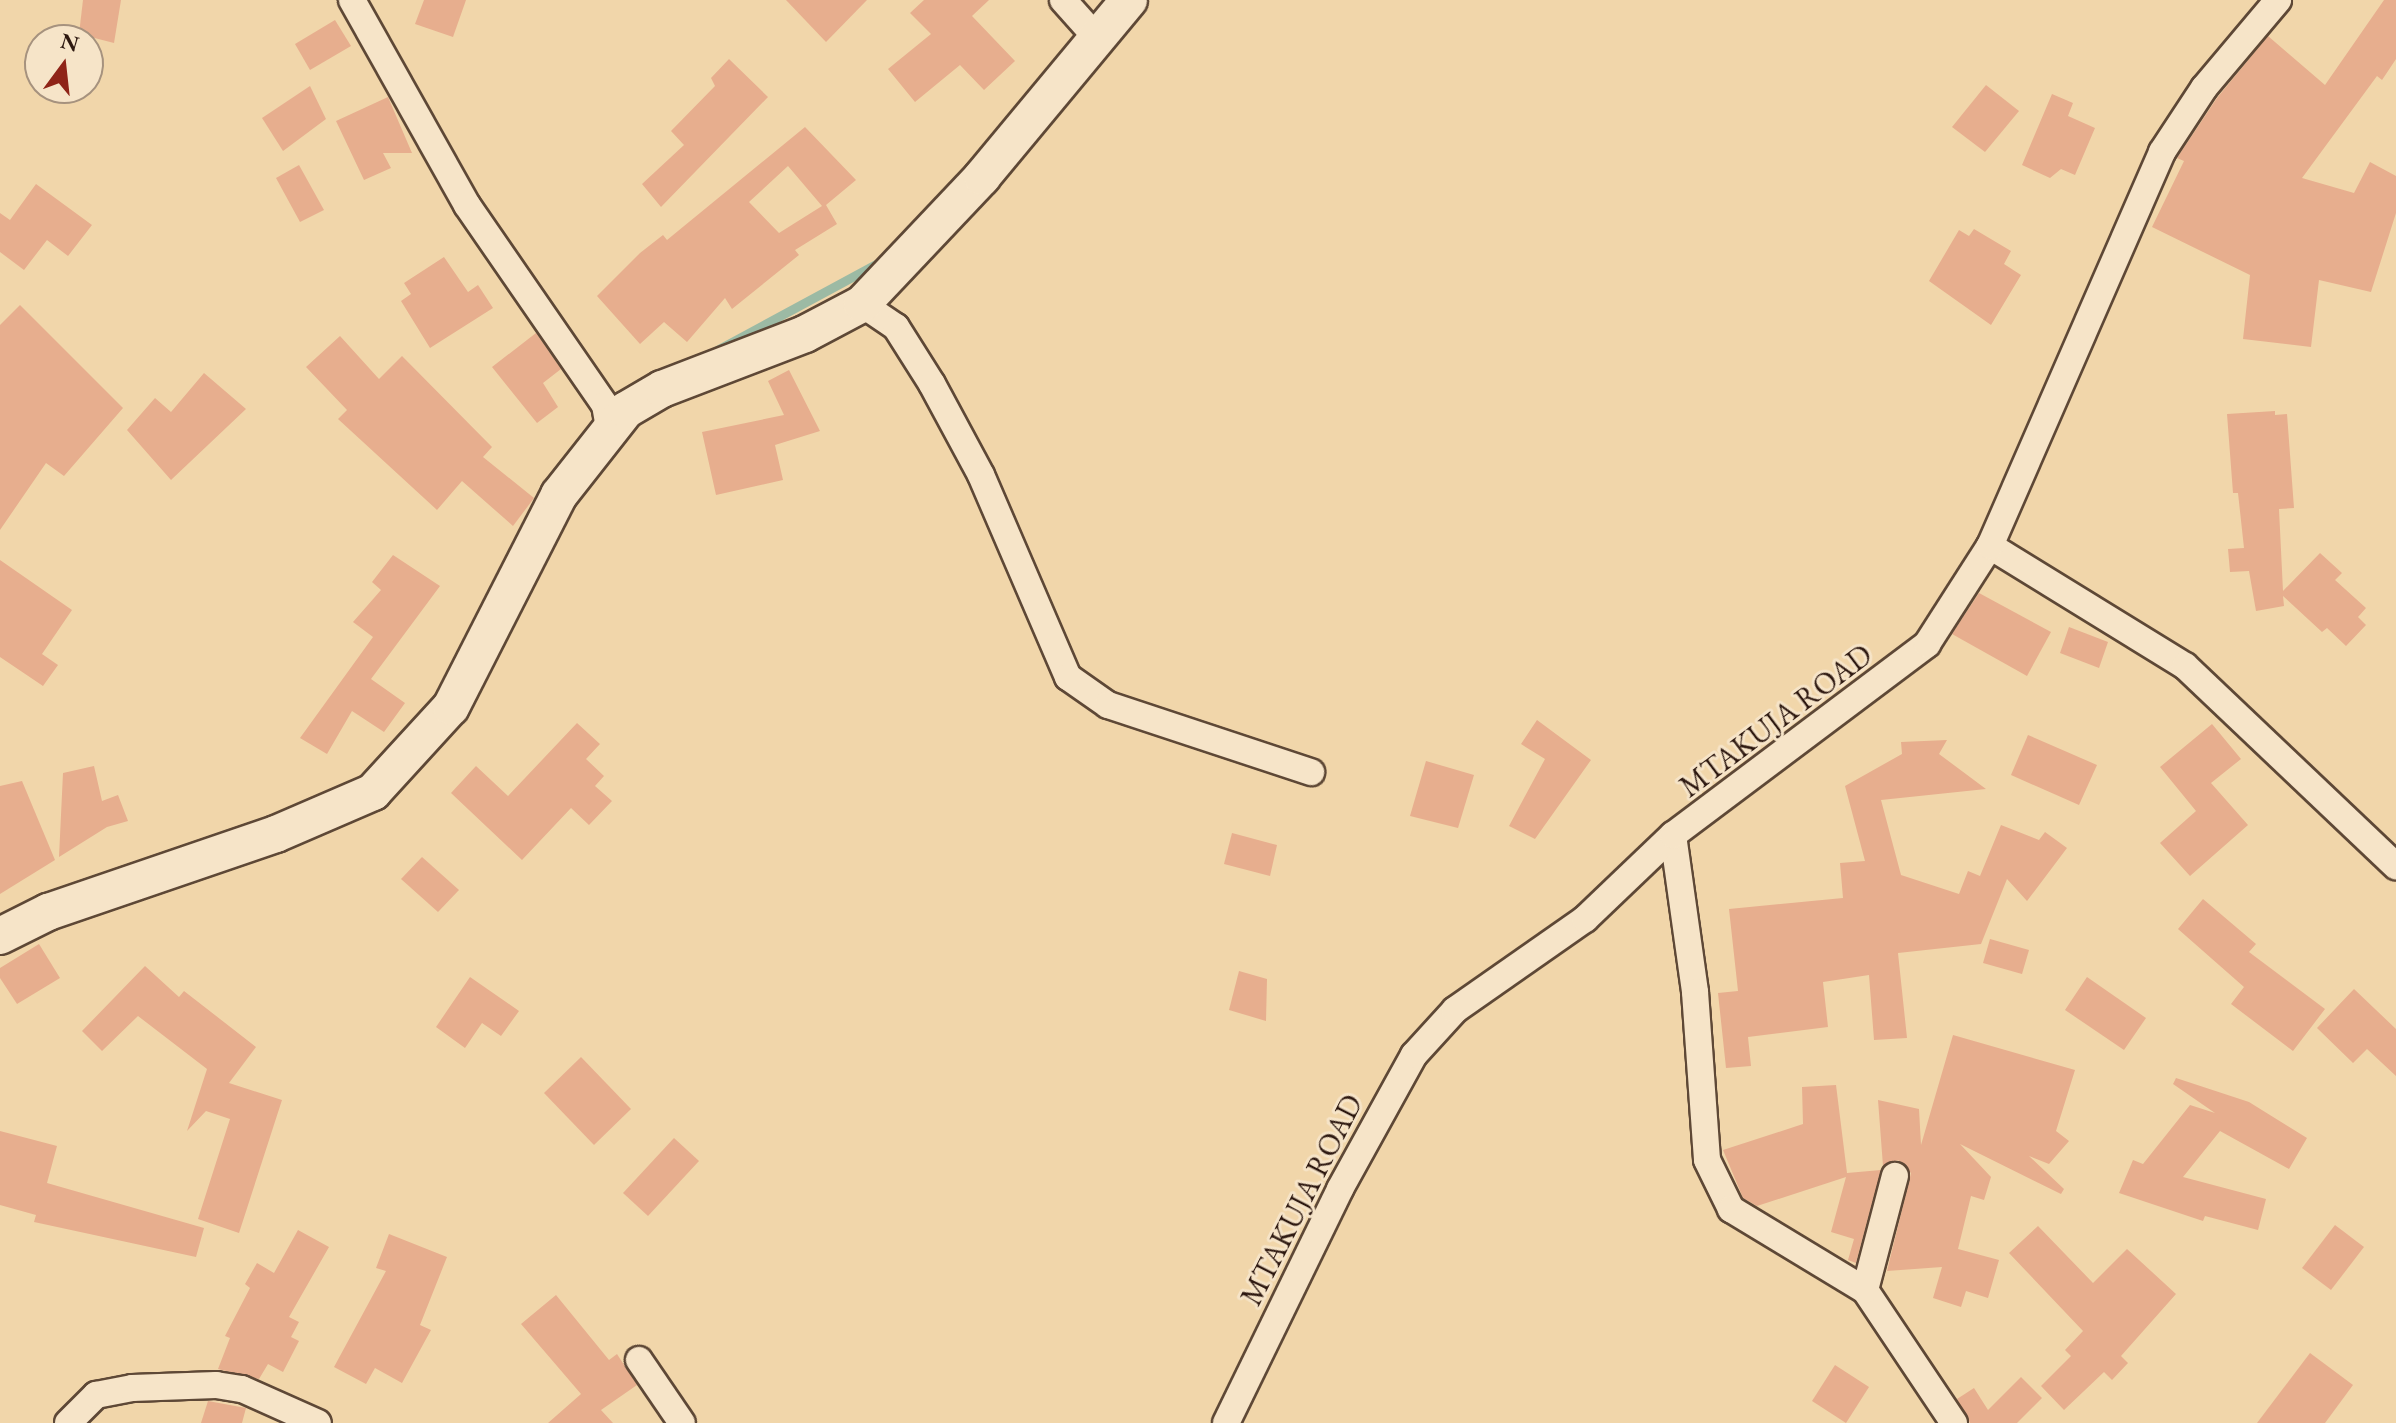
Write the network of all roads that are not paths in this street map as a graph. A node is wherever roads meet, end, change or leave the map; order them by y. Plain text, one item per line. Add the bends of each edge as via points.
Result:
1 (352, 0) edge
2 (1063, 0) edge
3 (1129, 0) edge
4 (2278, 0) edge
5 (1097, 38) junction
6 (862, 304) junction
7 (609, 428) junction
8 (1990, 546) junction
9 (1311, 772) dead end
10 (1673, 835) junction
11 (2396, 866) edge
12 (0, 936) edge
13 (1895, 1176) dead end
14 (1865, 1290) junction
15 (639, 1360) dead end
16 (681, 1422) edge
17 (68, 1423) edge
18 (318, 1423) edge
19 (1226, 1423) edge
20 (1954, 1423) edge

1 - 7 street via 467,205 605,405
2 - 5 street
3 - 5 street
4 - 8 street, MTAKUJA ROAD via 2204,88 2162,152
5 - 6 street via 982,177
6 - 7 street via 805,334 662,389 626,410
6 - 9 street via 896,327 932,384 981,475 1068,677 1108,705
7 - 12 street via 559,495 451,707 373,792 276,834 48,912
8 - 10 street, MTAKUJA ROAD via 1927,644
8 - 11 street via 2185,666
10 - 14 street via 1695,992 1707,1160 1731,1209
10 - 19 street, MTAKUJA ROAD via 1585,919 1455,1010 1414,1055 1340,1189
13 - 14 street
14 - 20 street
15 - 16 street
17 - 18 street via 96,1395 216,1385 242,1389

